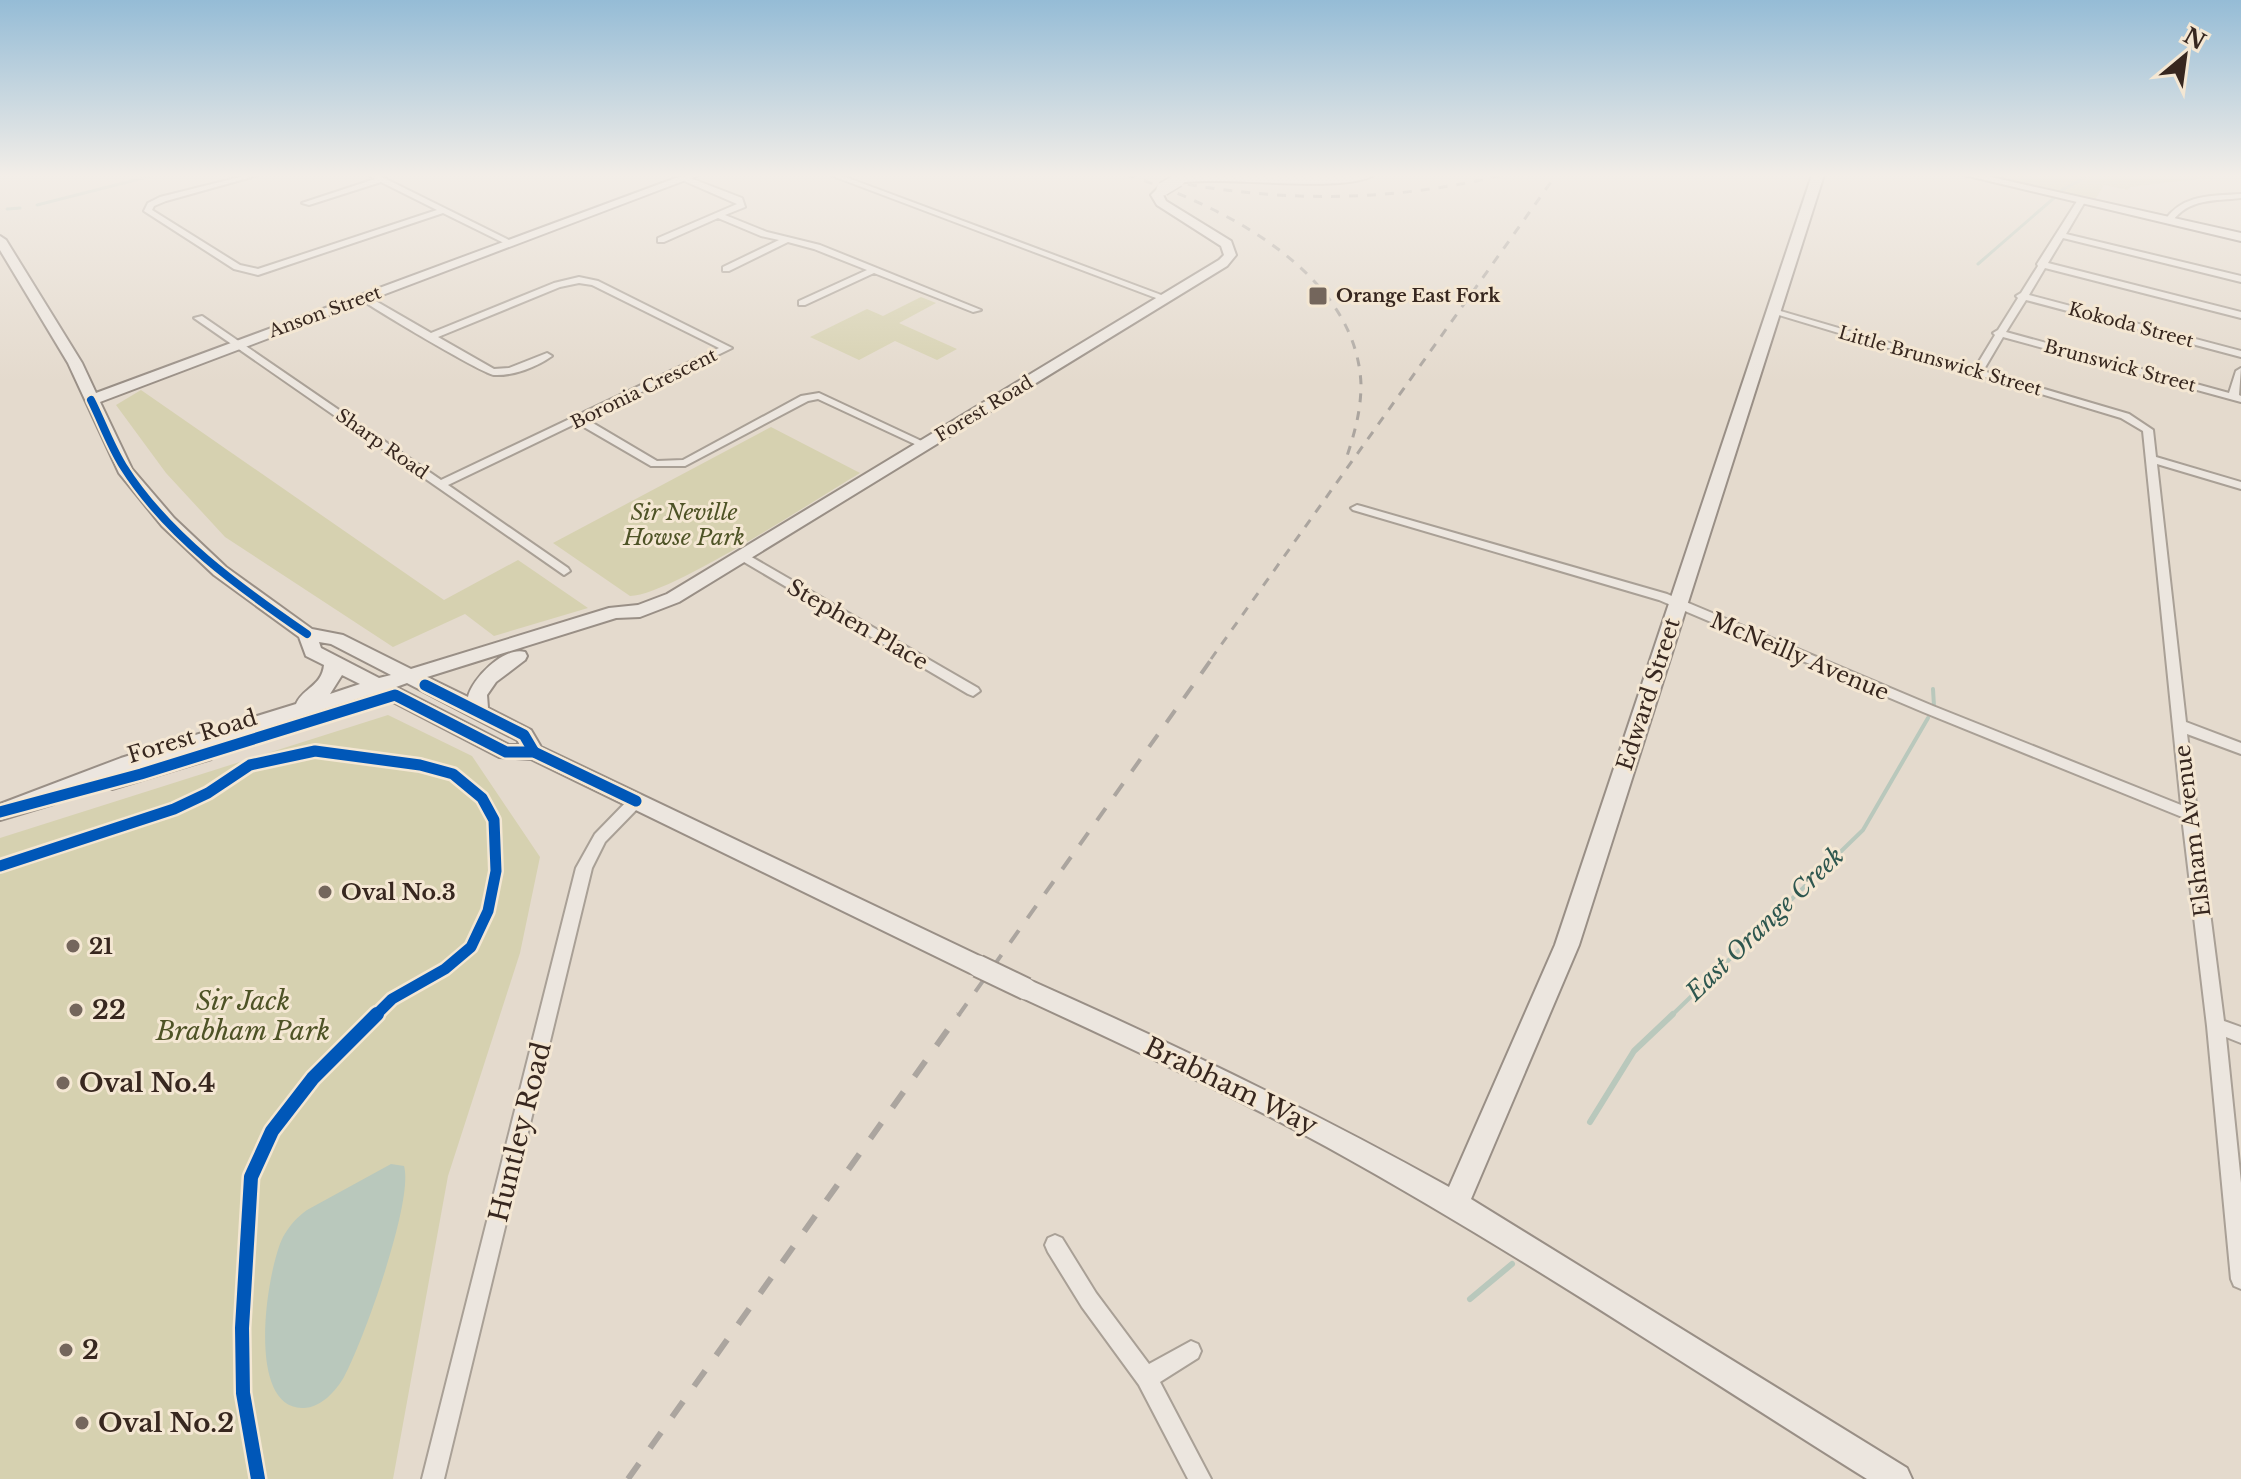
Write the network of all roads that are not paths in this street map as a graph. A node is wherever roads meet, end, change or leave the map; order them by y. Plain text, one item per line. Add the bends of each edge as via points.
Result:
1 (2, 244) edge
2 (200, 244) edge
3 (342, 244) edge
4 (508, 244) edge
5 (778, 244) edge
6 (806, 244) edge
7 (1019, 244) edge
8 (1227, 244) edge
9 (1796, 244) edge
10 (2053, 244) edge
11 (2096, 244) edge
12 (2041, 264) junction
13 (726, 269) dead end
14 (873, 270) junction
15 (2241, 279) edge
16 (2021, 296) junction
17 (364, 298) junction
18 (1167, 299) junction
19 (802, 303) dead end
20 (976, 310) dead end
21 (1774, 312) junction
22 (2241, 315) edge
23 (199, 318) dead end
24 (1998, 333) junction
25 (429, 337) junction
26 (239, 345) junction
27 (2241, 354) edge
28 (547, 356) dead end
29 (2241, 371) edge
30 (1977, 373) junction
31 (2237, 398) edge
32 (91, 400) junction
33 (2106, 410) joint
34 (579, 420) junction
35 (925, 445) junction
36 (2152, 459) junction
37 (440, 485) junction
38 (2241, 486) edge
39 (1357, 508) dead end
40 (743, 556) junction
41 (564, 571) dead end
42 (1677, 604) junction
43 (640, 611) junction
44 (307, 634) junction
45 (518, 656) junction
46 (333, 663) junction
47 (416, 680) junction
48 (386, 690) junction
49 (973, 691) dead end
50 (479, 713) junction
51 (280, 716) junction
52 (2179, 725) junction
53 (2241, 749) edge
54 (534, 752) junction
55 (35, 801) junction
56 (636, 801) junction
57 (0, 812) edge
58 (2189, 814) junction
59 (2216, 1026) junction
60 (2241, 1035) edge
61 (1455, 1205) junction
62 (1055, 1245) dead end
63 (2241, 1279) edge
64 (1191, 1351) dead end
65 (1146, 1378) junction
66 (433, 1479) edge
67 (1200, 1479) edge
68 (1896, 1479) edge

1 - 32 main road, Brabham Way via 75,363
2 - 3 street via 237,267 258,272
4 - 17 main road, Anson Street
5 - 13 street
6 - 14 street
7 - 18 street
8 - 18 main road, Forest Road, bridge via 1231,250 1223,263
9 - 21 main road, Edward Street
10 - 12 street
11 - 15 street
12 - 16 street
12 - 22 street
14 - 19 street
14 - 20 street
16 - 24 street
16 - 27 street, Kokoda Street
17 - 25 street
17 - 26 main road, Anson Street
18 - 35 main road, Forest Road
21 - 30 street, Little Brunswick Street
21 - 42 main road, Edward Street
23 - 26 street, Sharp Road
24 - 30 street
24 - 31 street, Brunswick Street
25 - 28 street via 492,372 511,371
25 - 34 street, Boronia Crescent via 557,285 587,281 727,348
26 - 32 main road, Anson Street
26 - 37 street, Sharp Road
29 - 31 street
30 - 33 street, Little Brunswick Street
32 - 44 main road, Brabham Way via 125,470 168,522 220,571
33 - 36 street, Elsham Avenue via 2148,430
34 - 35 street via 666,466 685,463 805,398 819,396
34 - 37 street, Boronia Crescent
35 - 40 main road, Forest Road
36 - 38 street
36 - 52 street, Elsham Avenue
37 - 41 street, Sharp Road
39 - 42 street, McNeilly Avenue
40 - 43 main road, Forest Road via 673,598
40 - 49 street, Stephen Place
42 - 58 street, McNeilly Avenue
42 - 61 main road, Edward Street via 1567,945
43 - 45 main road, Forest Road via 628,621
43 - 47 main road, Forest Road via 615,612
44 - 46 main road, Brabham Way via 313,652
44 - 47 main road, Brabham Way via 336,639
45 - 47 main road, Forest Road
45 - 50 main road via 489,677 477,694
46 - 48 main road, Brabham Way
46 - 51 main road via 324,688
47 - 48 main road, Forest Road
47 - 50 main road, Brabham Way
48 - 51 main road, Forest Road
48 - 54 main road, Brabham Way via 506,752
48 - 55 main road, Forest Road via 141,774
50 - 54 main road, Brabham Way via 524,735
51 - 55 main road, Forest Road via 128,763
52 - 53 street
52 - 58 street, Elsham Avenue
54 - 56 main road, Brabham Way
55 - 57 main road, Forest Road
56 - 61 main road, Brabham Way, bridge via 1190,1064
56 - 66 street, Huntley Road via 600,838 584,868
58 - 59 street, Elsham Avenue
59 - 60 street
59 - 63 street, Elsham Avenue
61 - 68 main road, Brabham Way
62 - 65 street
64 - 65 street
65 - 67 street

